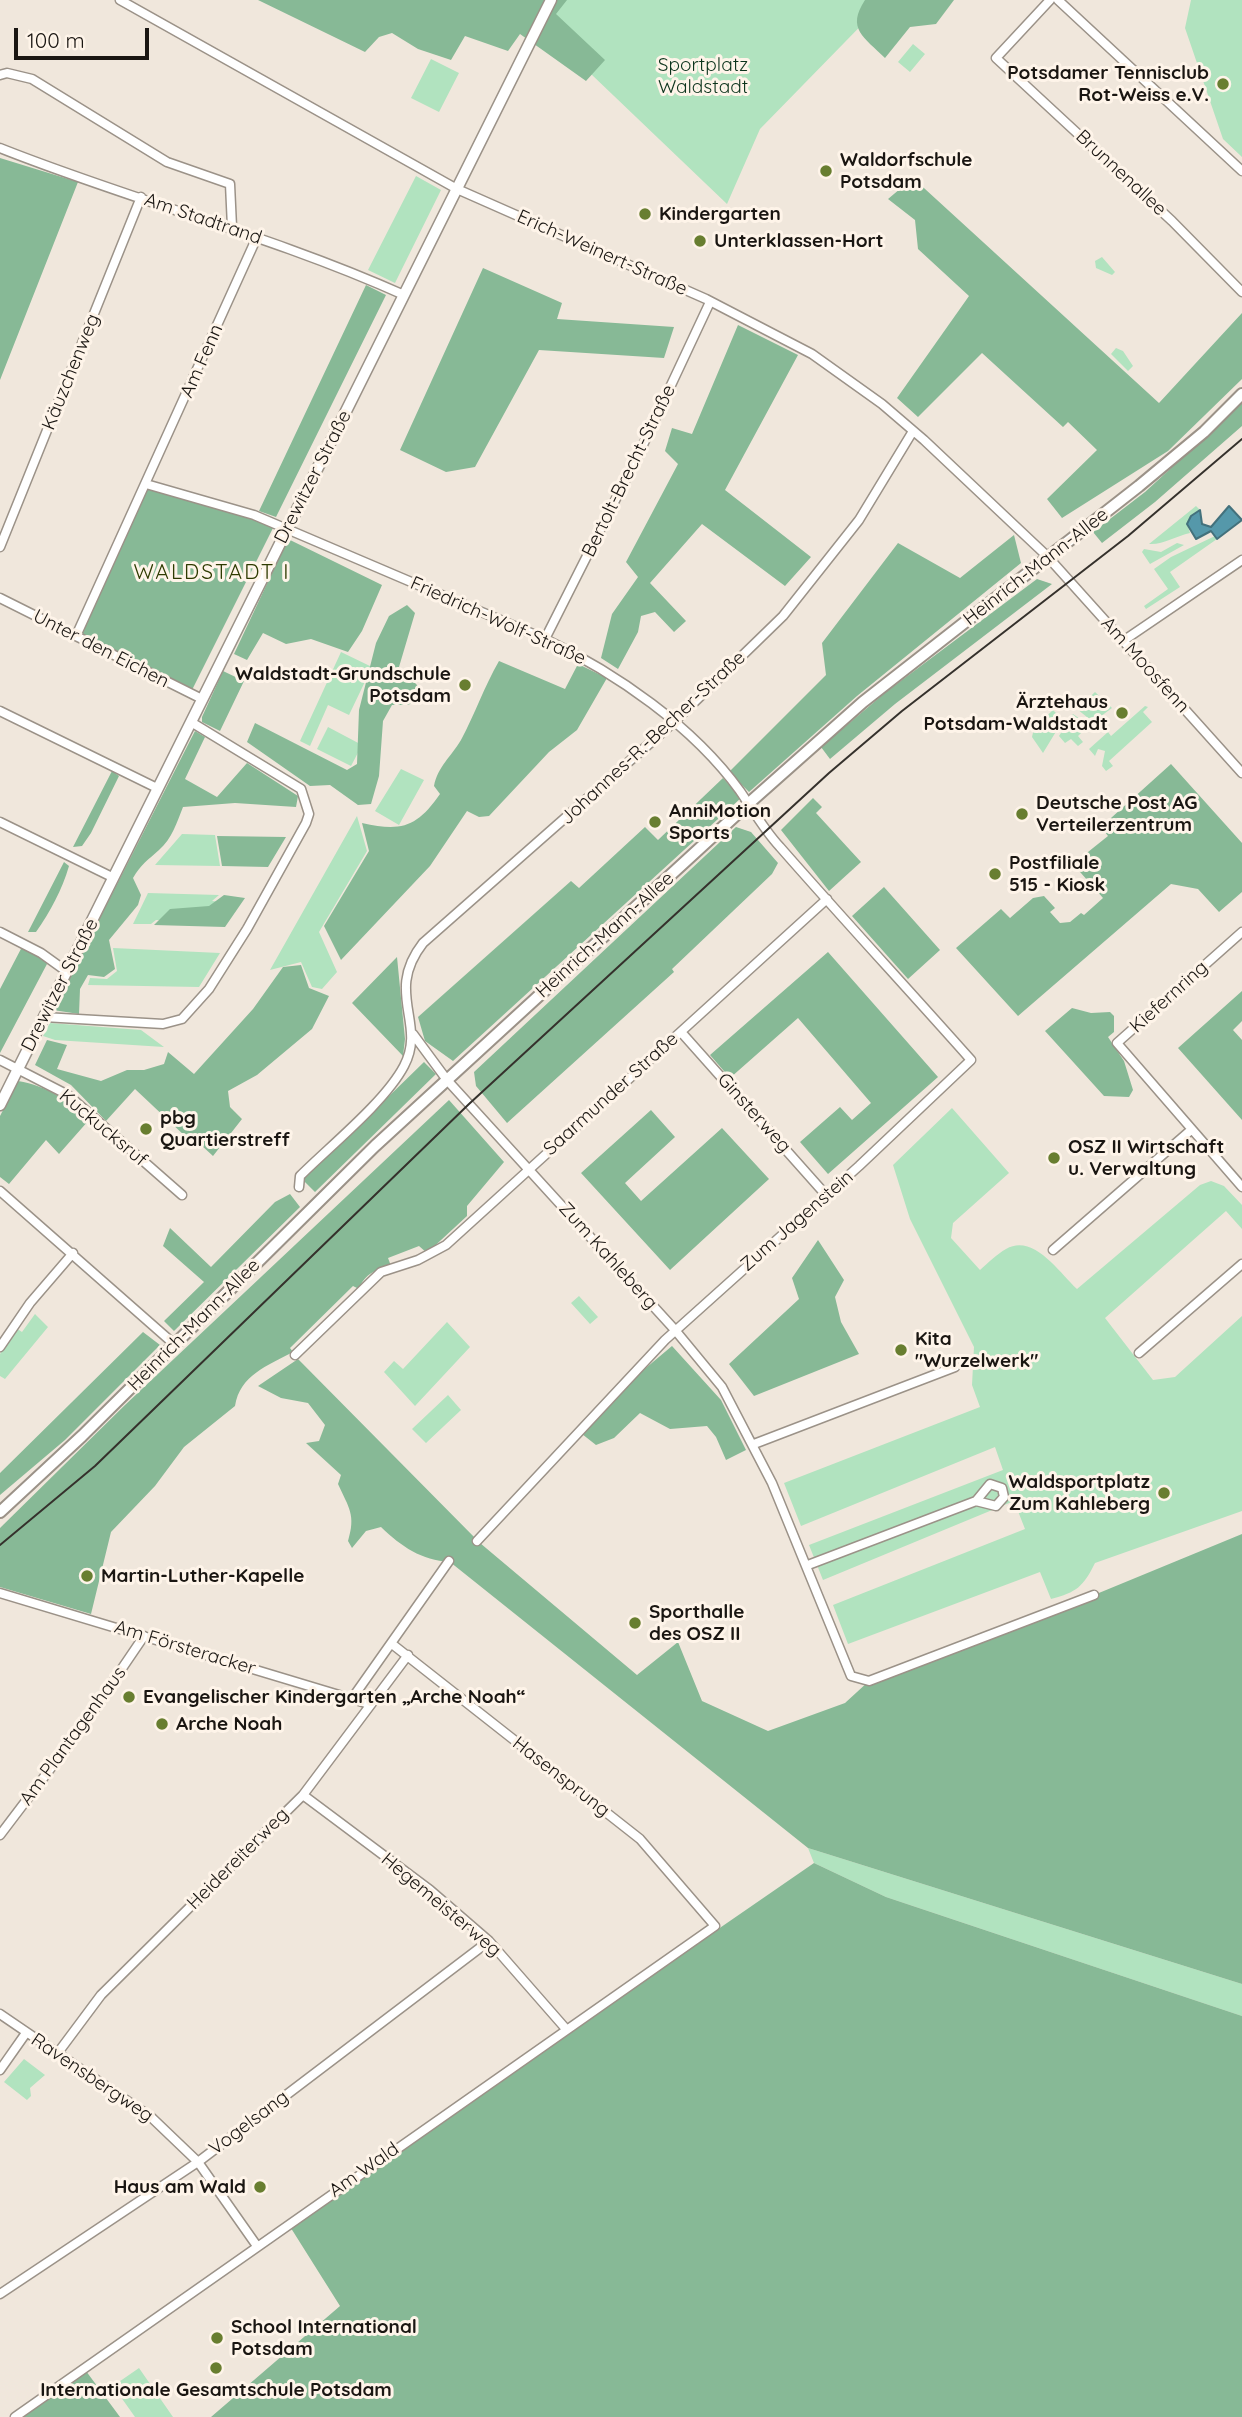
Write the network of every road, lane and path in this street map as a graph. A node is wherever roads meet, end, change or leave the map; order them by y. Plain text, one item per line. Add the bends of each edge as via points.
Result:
1 (120, 0) edge
2 (551, 0) edge
3 (1050, 0) edge
4 (1058, 0) edge
5 (0, 75) edge
6 (0, 148) edge
7 (1242, 172) edge
8 (457, 189) junction
9 (141, 197) junction
10 (232, 227) junction
11 (257, 237) junction
12 (1242, 292) edge
13 (404, 295) junction
14 (710, 302) junction
15 (1242, 394) edge
16 (914, 431) junction
17 (146, 484) junction
18 (286, 531) junction
19 (0, 547) edge
20 (1047, 556) junction
21 (1242, 560) edge
22 (0, 598) edge
23 (76, 636) junction
24 (545, 639) junction
25 (1123, 641) junction
26 (202, 699) junction
27 (0, 711) edge
28 (191, 722) junction
29 (674, 722) junction
30 (1242, 773) edge
31 (157, 788) junction
32 (748, 804) junction
33 (0, 822) edge
34 (112, 877) junction
35 (827, 899) junction
36 (0, 932) edge
37 (1242, 932) edge
38 (66, 971) junction
39 (44, 1017) junction
40 (681, 1032) junction
41 (413, 1034) junction
42 (0, 1060) edge
43 (18, 1069) junction
44 (447, 1080) junction
45 (0, 1105) edge
46 (1191, 1129) junction
47 (528, 1169) junction
48 (1241, 1183) edge
49 (299, 1187) dead end
50 (0, 1191) edge
51 (182, 1195) dead end
52 (826, 1195) junction
53 (1053, 1250) dead end
54 (73, 1253) junction
55 (1242, 1264) edge
56 (675, 1330) junction
57 (174, 1344) junction
58 (0, 1347) edge
59 (1139, 1353) dead end
60 (295, 1355) dead end
61 (955, 1367) dead end
62 (754, 1444) junction
63 (976, 1501) dead end
64 (0, 1511) edge
65 (477, 1541) dead end
66 (449, 1561) dead end
67 (808, 1565) junction
68 (0, 1593) edge
69 (1094, 1595) dead end
70 (144, 1636) junction
71 (393, 1644) junction
72 (408, 1655) junction
73 (351, 1700) junction
74 (369, 1704) junction
75 (303, 1795) junction
76 (0, 1835) edge
77 (715, 1926) joint
78 (489, 1941) junction
79 (0, 2014) edge
80 (566, 2029) junction
81 (26, 2033) junction
82 (57, 2054) junction
83 (0, 2070) edge
84 (198, 2162) junction
85 (257, 2246) junction
86 (0, 2294) edge
87 (15, 2417) edge

1 - 8 street, Erich-Weinert-Straße
2 - 8 street, Drewitzer Straße
3 - 12 street, Brunnenallee via 996,58 1172,220
4 - 7 street
5 - 10 street via 32,79 167,162 230,184
6 - 9 street, Am Stadtrand
8 - 13 street, Drewitzer Straße
8 - 14 street, Erich-Weinert-Straße
9 - 10 street, Am Stadtrand
9 - 19 street, Käuzchenweg
10 - 11 street, Am Stadtrand
11 - 13 street, Am Stadtrand
11 - 17 street, Am Fenn
13 - 18 street, Drewitzer Straße
14 - 16 street, Erich-Weinert-Straße via 812,354
14 - 24 street, Bertolt-Brecht-Straße
15 - 20 main road, Heinrich-Mann-Allee via 1204,432
16 - 20 street, Erich-Weinert-Straße
16 - 29 street, Johannes-R.-Becher-Straße via 824,568 760,640
17 - 18 street via 254,515
17 - 23 street, Am Fenn
18 - 24 street, Friedrich-Wolf-Straße
18 - 26 street, Drewitzer Straße
20 - 25 street, Am Moosfenn
20 - 32 main road, Heinrich-Mann-Allee via 863,702
21 - 25 street
22 - 23 street, Unter den Eichen
23 - 26 street, Unter den Eichen
24 - 29 street, Friedrich-Wolf-Straße via 593,663
25 - 30 street, Am Moosfenn
26 - 28 street, Drewitzer Straße
27 - 31 street
28 - 31 street, Drewitzer Straße
28 - 39 street via 301,789 309,814 253,918 198,1003 182,1019 163,1024
29 - 32 street, Friedrich-Wolf-Straße
29 - 41 street, Johannes-R.-Becher-Straße via 423,943 410,960 406,975 405,1007
31 - 34 street, Drewitzer Straße
32 - 35 street via 765,831
32 - 44 main road, Heinrich-Mann-Allee
33 - 34 street
34 - 38 street, Drewitzer Straße
35 - 40 street, Saarmunder Straße
35 - 52 street, Zum Jagenstein via 971,1060
36 - 38 street
37 - 46 street, Kiefernring via 1117,1043
38 - 39 street, Drewitzer Straße
39 - 43 street, Drewitzer Straße
40 - 47 street, Saarmunder Straße
40 - 52 street, Ginsterweg
41 - 44 street, Johannes-R.-Becher-Straße
41 - 49 street, Johannes-R.-Becher-Straße via 405,1065 300,1176
42 - 43 street, Kuckucksruf
43 - 45 street, Drewitzer Straße
43 - 51 street, Kuckucksruf via 68,1095
44 - 47 street, Zum Kahleberg
44 - 57 main road, Heinrich-Mann-Allee
46 - 48 street, Kiefernring
46 - 53 street
47 - 56 street, Zum Kahleberg
47 - 60 street, Saarmunder Straße via 446,1245 381,1272
50 - 54 street
52 - 56 street, Zum Jagenstein
54 - 57 street
54 - 58 street via 28,1305
55 - 59 street
56 - 62 street, Zum Kahleberg via 722,1387
56 - 65 street, Zum Jagenstein
57 - 64 main road, Heinrich-Mann-Allee
61 - 62 street
62 - 67 street, Zum Kahleberg
63 - 67 street
66 - 71 street
67 - 69 street, Zum Kahleberg via 851,1676 859,1681
68 - 70 street, Am Försteracker
70 - 73 street, Am Försteracker
70 - 76 street, Am Plantagenhaus
71 - 72 street, Hasensprung
71 - 73 street
72 - 74 street, Heidereiterweg
72 - 77 street, Hasensprung via 640,1839
73 - 74 street, Am Försteracker
74 - 75 street, Heidereiterweg
75 - 78 street, Hegemeisterweg via 430,1890
75 - 82 street, Heidereiterweg via 101,1995
77 - 80 street, Am Wald
78 - 80 street, Hegemeisterweg
78 - 84 street, Vogelsang
79 - 81 street, Ravensbergweg
80 - 85 street, Am Wald
81 - 82 street, Ravensbergweg
81 - 83 street
82 - 84 street, Ravensbergweg via 152,2117
84 - 85 street, Ravensbergweg
84 - 86 street, Vogelsang
85 - 87 street, Am Wald

